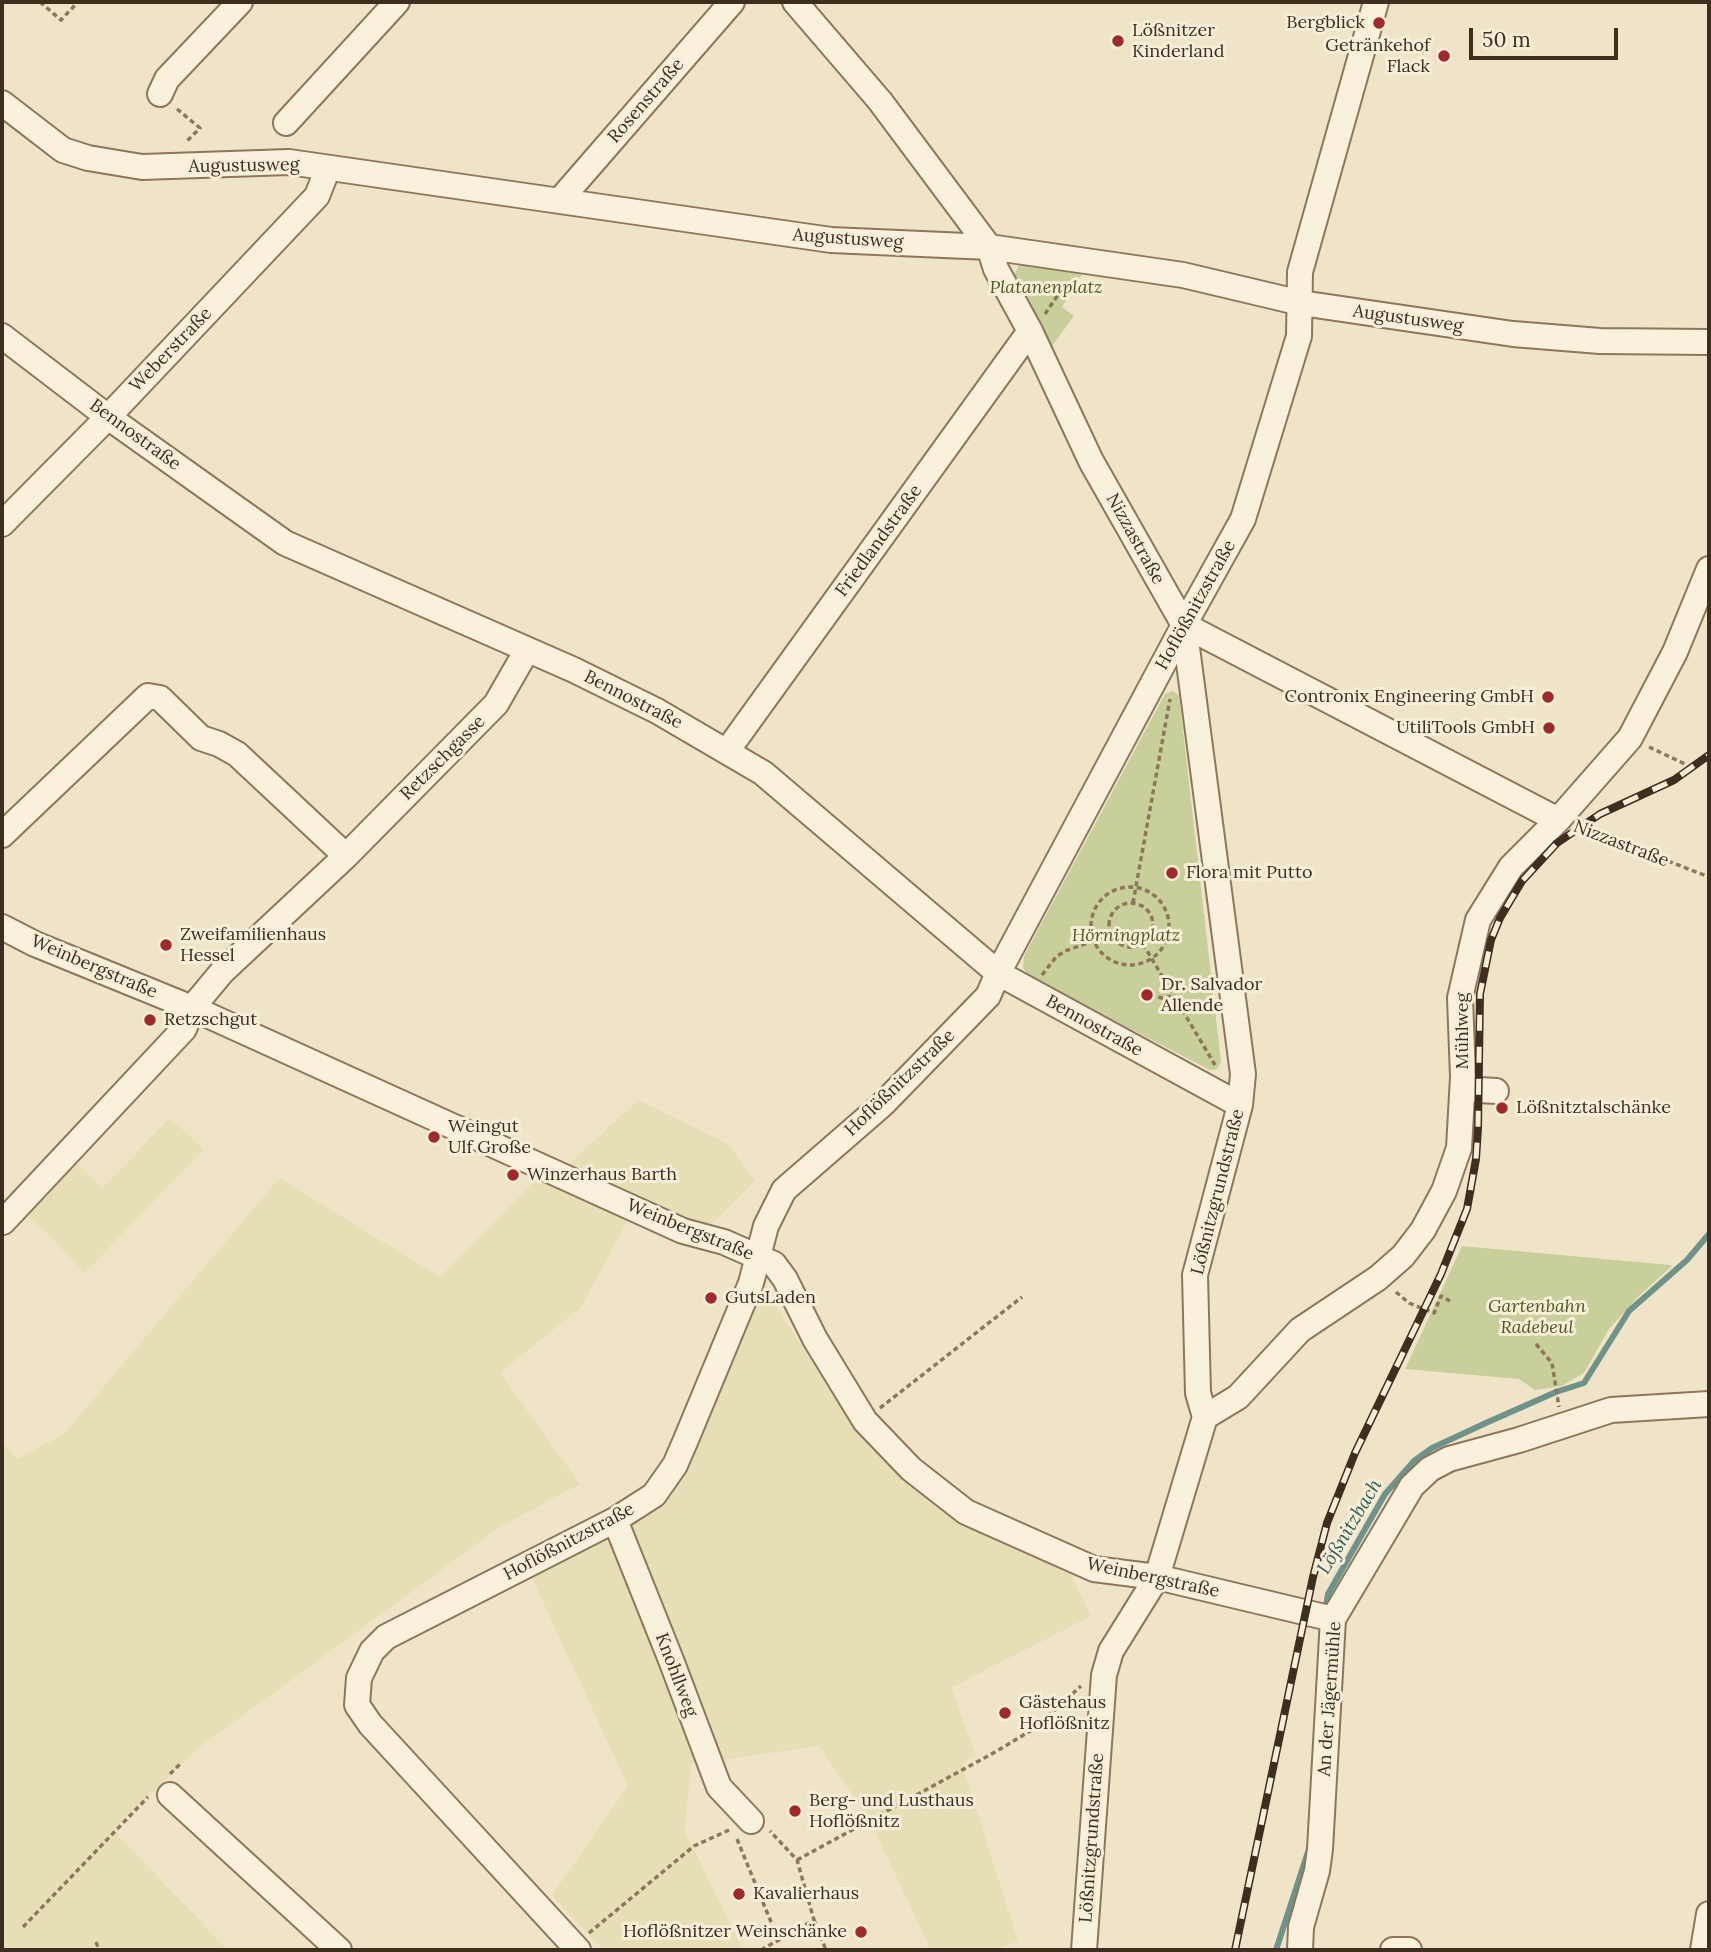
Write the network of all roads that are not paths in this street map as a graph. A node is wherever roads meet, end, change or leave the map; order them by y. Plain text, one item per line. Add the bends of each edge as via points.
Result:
1 (240, 2) edge
2 (397, 2) edge
3 (732, 2) edge
4 (795, 2) edge
5 (1376, 2) edge
6 (160, 94) road end
7 (2, 103) edge
8 (286, 123) dead end
9 (328, 168) junction
10 (561, 200) junction
11 (989, 247) junction
12 (1301, 303) junction
13 (1038, 323) junction
14 (2, 336) edge
15 (1709, 341) edge
16 (108, 417) junction
17 (2, 524) edge
18 (1709, 569) edge
19 (1184, 625) junction
20 (527, 650) junction
21 (727, 751) junction
22 (1558, 820) junction
23 (2, 835) edge
24 (346, 856) junction
25 (2, 927) edge
26 (998, 973) junction
27 (192, 1008) junction
28 (1463, 1089) junction
29 (1496, 1091) dead end
30 (1240, 1105) junction
31 (3, 1222) edge
32 (759, 1257) junction
33 (1709, 1404) edge
34 (1205, 1417) junction
35 (615, 1520) junction
36 (1157, 1577) junction
37 (1327, 1618) junction
38 (161, 1790) road end
39 (743, 1824) road end
40 (1709, 1914) edge
41 (576, 1948) edge
42 (339, 1950) edge
43 (1084, 1950) edge
44 (1300, 1950) edge
45 (1393, 1950) edge
46 (1409, 1950) edge
47 (1703, 1950) edge

1 - 6 street via 167,79
2 - 8 street
3 - 10 street, Rosenstraße
4 - 11 street, Nizzastraße via 880,101
5 - 12 street, Hoflößnitzstraße via 1300,272
7 - 9 street, Augustusweg via 64,150 88,158 142,167 289,162
9 - 10 street, Augustusweg
9 - 16 street, Weberstraße via 317,196
10 - 11 street, Augustusweg via 831,240
11 - 12 street, Augustusweg via 1182,275
11 - 13 street, Nizzastraße via 996,269
12 - 15 street, Augustusweg via 1513,334 1600,341
12 - 19 street, Hoflößnitzstraße via 1299,336 1243,519
13 - 19 street, Nizzastraße via 1091,461
13 - 21 street, Friedlandstraße
14 - 16 street, Bennostraße
16 - 17 street, Weberstraße
16 - 20 street, Bennostraße via 285,543
18 - 22 street, Mühlweg via 1675,652 1630,738
19 - 22 street, Nizzastraße
19 - 26 street, Hoflößnitzstraße
19 - 30 street, Lößnitzgrundstraße via 1243,1074
20 - 21 street, Bennostraße via 657,711
20 - 24 street, Retzschgasse via 496,704
21 - 26 street, Bennostraße via 763,773
22 - 28 street, Mühlweg via 1511,867 1478,920 1460,998
23 - 24 street via 148,696 160,698 201,738 237,754
24 - 27 street, Retzschgasse via 222,972
25 - 27 street, Weinbergstraße
26 - 30 street, Bennostraße
26 - 32 street, Hoflößnitzstraße via 988,996 883,1104 784,1190 766,1226
27 - 31 street, Retzschgasse via 184,1029
27 - 32 street, Weinbergstraße via 683,1231
28 - 29 street
28 - 34 street, Mühlweg via 1459,1149 1423,1230 1378,1278 1300,1330 1238,1398
30 - 34 street, Lößnitzgrundstraße via 1195,1275 1198,1393
32 - 35 street, Hoflößnitzstraße via 675,1465 654,1495
32 - 36 street, Weinbergstraße via 774,1264 785,1279 814,1339 865,1420 911,1469 966,1512 1094,1569
33 - 37 street, An der Jägermühle via 1611,1410 1449,1460 1424,1473
34 - 36 street, Lößnitzgrundstraße
35 - 39 street, Knohllweg via 719,1787
35 - 41 street, Hoflößnitzstraße via 386,1637 364,1665 357,1691 357,1705 370,1724
36 - 37 street, Weinbergstraße
36 - 43 street, Lößnitzgrundstraße via 1111,1651 1104,1675
37 - 44 street, An der Jägermühle via 1320,1849
38 - 42 street
40 - 47 street
45 - 46 street

